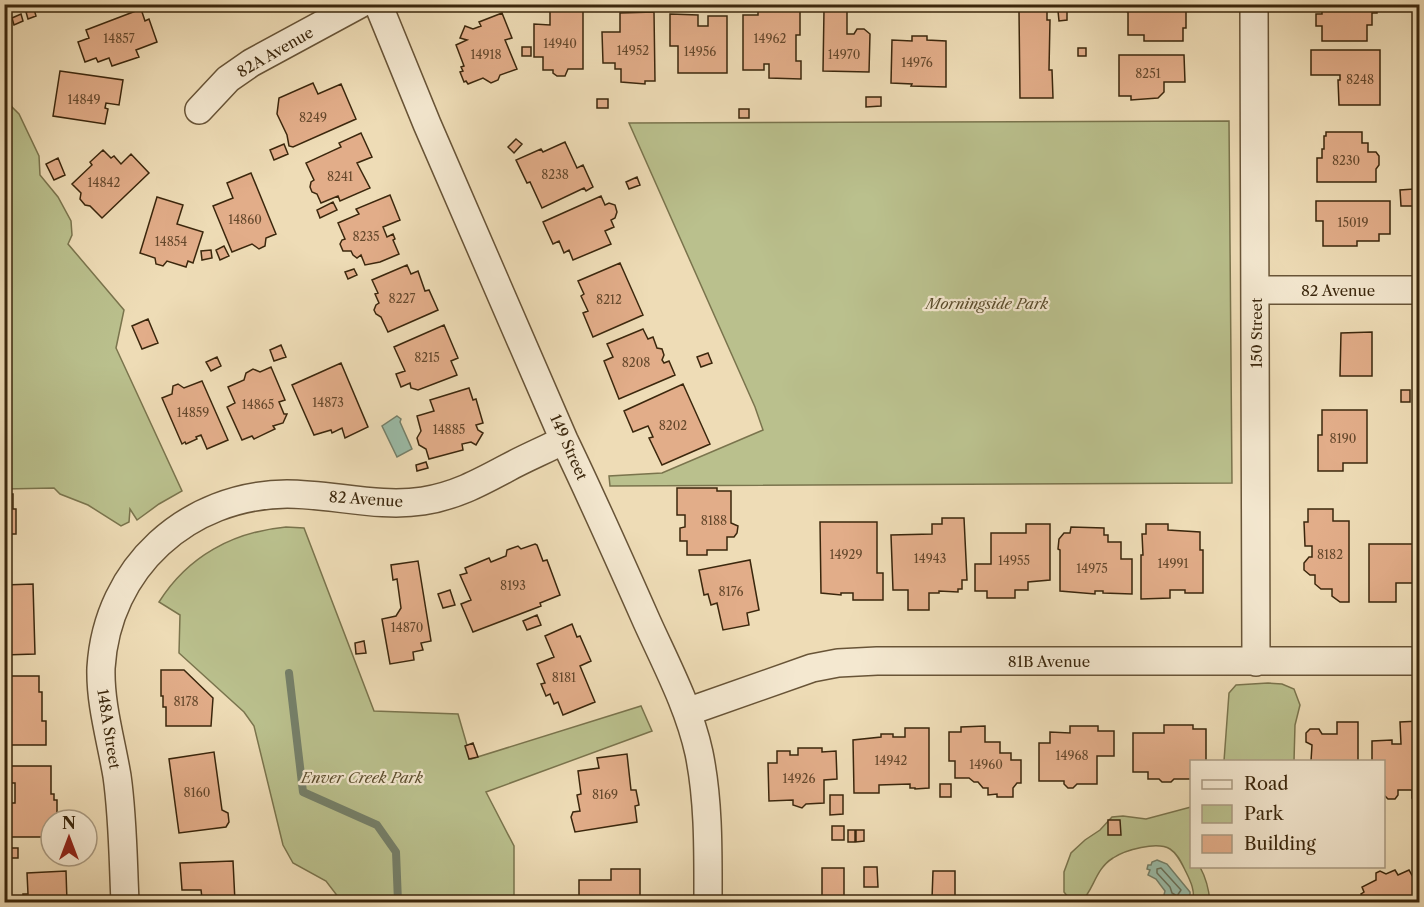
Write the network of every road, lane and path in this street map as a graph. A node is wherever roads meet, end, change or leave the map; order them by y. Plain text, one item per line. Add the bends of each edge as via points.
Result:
1 (360, 4) edge
2 (378, 4) edge
3 (1254, 4) edge
4 (199, 110) dead end
5 (1256, 290) junction
6 (1419, 290) edge
7 (564, 440) junction
8 (165, 538) joint
9 (1419, 661) edge
10 (1256, 662) junction
11 (687, 712) junction
12 (125, 903) edge
13 (708, 903) edge

1 - 4 street, 82A Avenue via 251,63 228,79
2 - 7 street, 149 Street
3 - 5 street, 150 Street
5 - 6 street, 82 Avenue
5 - 10 street, 150 Street
7 - 8 street, 82 Avenue via 446,496 402,502 297,495 260,497 204,513
7 - 11 street, 149 Street
8 - 12 street, 148A Street via 141,564 122,594 102,658 101,690 121,814
9 - 10 street, 81B Avenue
10 - 11 street, 81B Avenue via 838,663
11 - 13 street, 149 Street via 699,753 704,794

